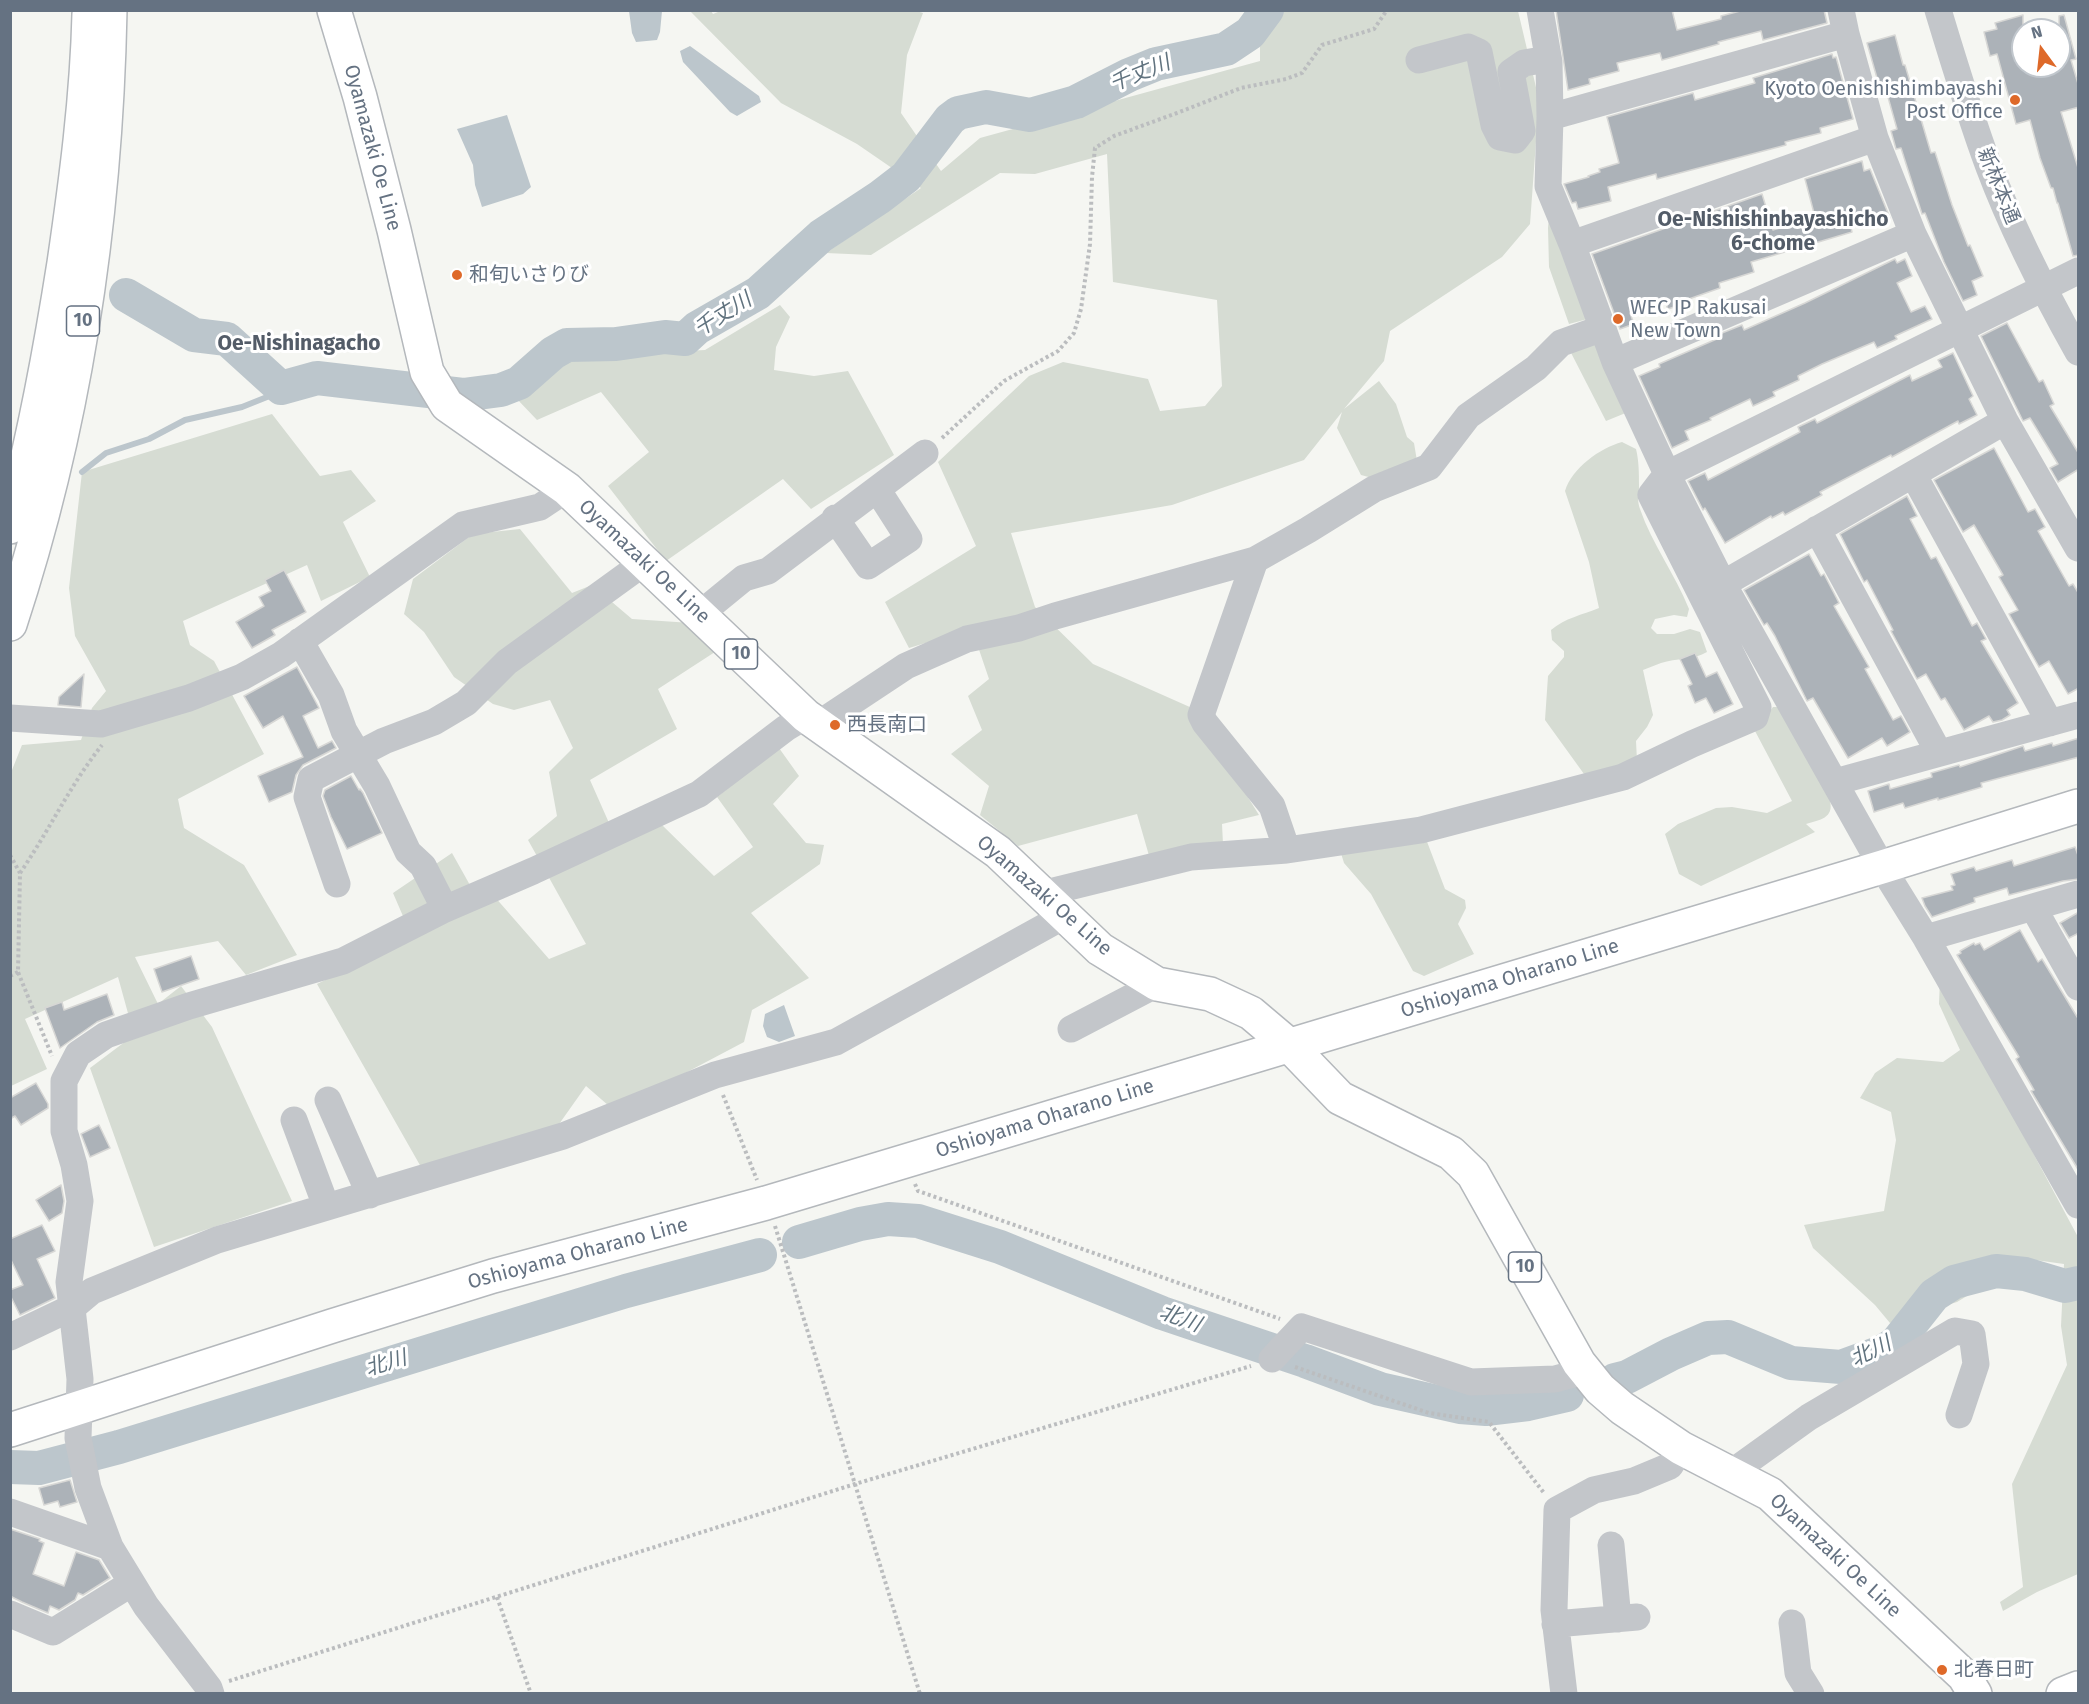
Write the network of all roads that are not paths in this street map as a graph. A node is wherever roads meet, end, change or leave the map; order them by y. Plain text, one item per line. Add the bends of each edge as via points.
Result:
1 (89, 10) edge
2 (111, 10) edge
3 (334, 10) edge
4 (1540, 10) edge
5 (1938, 10) edge
6 (1844, 22) edge
7 (1548, 59) junction
8 (1419, 60) dead end
9 (1550, 117) junction
10 (1875, 138) junction
11 (1912, 234) junction
12 (1572, 244) junction
13 (2079, 271) edge
14 (2043, 289) junction
15 (1603, 328) junction
16 (1960, 330) junction
17 (2079, 352) edge
18 (1615, 362) junction
19 (2005, 421) junction
20 (925, 453) road end
21 (1667, 474) junction
22 (1913, 474) junction
23 (567, 489) junction
24 (877, 489) junction
25 (835, 519) junction
26 (10, 527) edge
27 (1817, 530) junction
28 (2079, 548) edge
29 (1255, 560) junction
30 (645, 562) junction
31 (1723, 584) junction
32 (700, 614) junction
33 (10, 624) edge
34 (300, 641) junction
35 (2079, 715) edge
36 (10, 718) edge
37 (811, 721) junction
38 (2050, 723) junction
39 (1939, 753) junction
40 (358, 755) junction
41 (1835, 782) junction
42 (2079, 806) edge
43 (1287, 850) junction
44 (1882, 867) junction
45 (338, 884) dead end
46 (1041, 894) junction
47 (2079, 894) edge
48 (2033, 907) junction
49 (445, 909) junction
50 (1066, 915) junction
51 (1926, 938) junction
52 (1157, 984) junction
53 (2079, 987) edge
54 (1071, 1029) dead end
55 (1290, 1046) junction
56 (328, 1100) dead end
57 (294, 1120) dead end
58 (370, 1194) junction
59 (2079, 1205) edge
60 (326, 1206) junction
61 (73, 1307) junction
62 (10, 1337) edge
63 (1272, 1359) road end
64 (1586, 1371) junction
65 (79, 1410) junction
66 (1959, 1415) dead end
67 (10, 1430) edge
68 (1681, 1448) junction
69 (1731, 1473) junction
70 (10, 1512) edge
71 (1611, 1545) dead end
72 (110, 1547) junction
73 (132, 1583) junction
74 (10, 1614) edge
75 (1792, 1623) dead end
76 (1555, 1624) junction
77 (2079, 1688) edge
78 (210, 1691) edge
79 (1564, 1694) edge
80 (1811, 1694) edge
81 (1976, 1694) edge
82 (2063, 1694) edge

1 - 26 main road, 10 via 83,110 66,247 37,418
2 - 33 main road, 10 via 109,90 91,273 46,504
3 - 23 main road, Oyamazaki Oe Line / 10 via 369,130 427,372 447,405
4 - 7 street
5 - 14 street, 新林本通 via 1990,169
6 - 9 street
6 - 10 street
7 - 8 street via 1524,63 1511,72 1522,131 1515,140 1500,137 1494,125 1479,52 1468,47
7 - 9 street
9 - 12 street via 1548,186
10 - 11 street
10 - 12 street
11 - 16 street
11 - 18 street
12 - 15 street
13 - 14 street
14 - 16 street
14 - 17 street, 新林本通
15 - 18 street
15 - 29 street via 1561,343 1536,368 1468,416 1429,467 1374,489
16 - 19 street
16 - 21 street
18 - 21 street
19 - 22 street
19 - 28 street
20 - 24 street
21 - 31 street
21 - 43 street via 1651,495 1758,707 1755,717 1623,777 1421,830
22 - 27 street
22 - 38 street
23 - 30 main road, Oyamazaki Oe Line / 10
23 - 34 street via 540,507 463,525
24 - 25 street
24 - 25 street via 909,539 868,566
25 - 32 street via 768,570 744,578
27 - 31 street
27 - 39 street
29 - 37 street via 1019,628 967,639 906,666
29 - 43 street via 1202,715 1272,806
30 - 32 main road, Oyamazaki Oe Line / 10
30 - 40 street via 507,662 466,703 434,722
31 - 41 street
32 - 37 main road, Oyamazaki Oe Line / 10
34 - 36 street via 242,677 189,698 100,724
34 - 40 street via 331,695
35 - 38 street
37 - 46 main road, Oyamazaki Oe Line / 10 via 998,852
37 - 49 street via 786,728 699,794
38 - 39 street
39 - 41 street
40 - 45 street via 311,779 307,797
40 - 49 street via 408,852 423,866
41 - 44 street
42 - 44 main road, Oshioyama Oharano Line
43 - 46 street via 1191,857
44 - 51 street
44 - 55 main road, Oshioyama Oharano Line
46 - 50 main road, Oyamazaki Oe Line / 10
47 - 48 street
48 - 51 street
48 - 53 street
49 - 61 street via 343,961 106,1035 78,1054 64,1081 64,1131 80,1201 69,1282
50 - 52 main road, Oyamazaki Oe Line / 10 via 1100,949
50 - 58 street via 836,1042 715,1075 563,1136
51 - 59 street
52 - 54 street
52 - 55 main road, Oyamazaki Oe Line / 10 via 1209,994 1251,1013
55 - 64 main road, Oyamazaki Oe Line / 10 via 1340,1098 1451,1153 1473,1174
55 - 65 main road, Oshioyama Oharano Line via 766,1203 494,1276
56 - 58 street
57 - 60 street
58 - 60 street
60 - 61 street via 217,1240 92,1292
61 - 62 street
61 - 65 street
63 - 64 street via 1302,1327 1471,1382 1555,1379
64 - 68 main road, Oyamazaki Oe Line / 10 via 1622,1408
65 - 67 main road, Oshioyama Oharano Line
65 - 72 street via 78,1438 88,1488
66 - 69 street via 1976,1364 1972,1334 1955,1331 1809,1417
68 - 69 main road, Oyamazaki Oe Line / 10
68 - 76 street via 1670,1466 1594,1491 1557,1510
69 - 81 main road, Oyamazaki Oe Line / 10 via 1770,1494 1964,1676
70 - 72 street
71 - 76 street via 1628,1618
72 - 73 street
73 - 74 street via 53,1632
73 - 78 street
75 - 80 street via 1798,1672
76 - 79 street
77 - 82 main road

